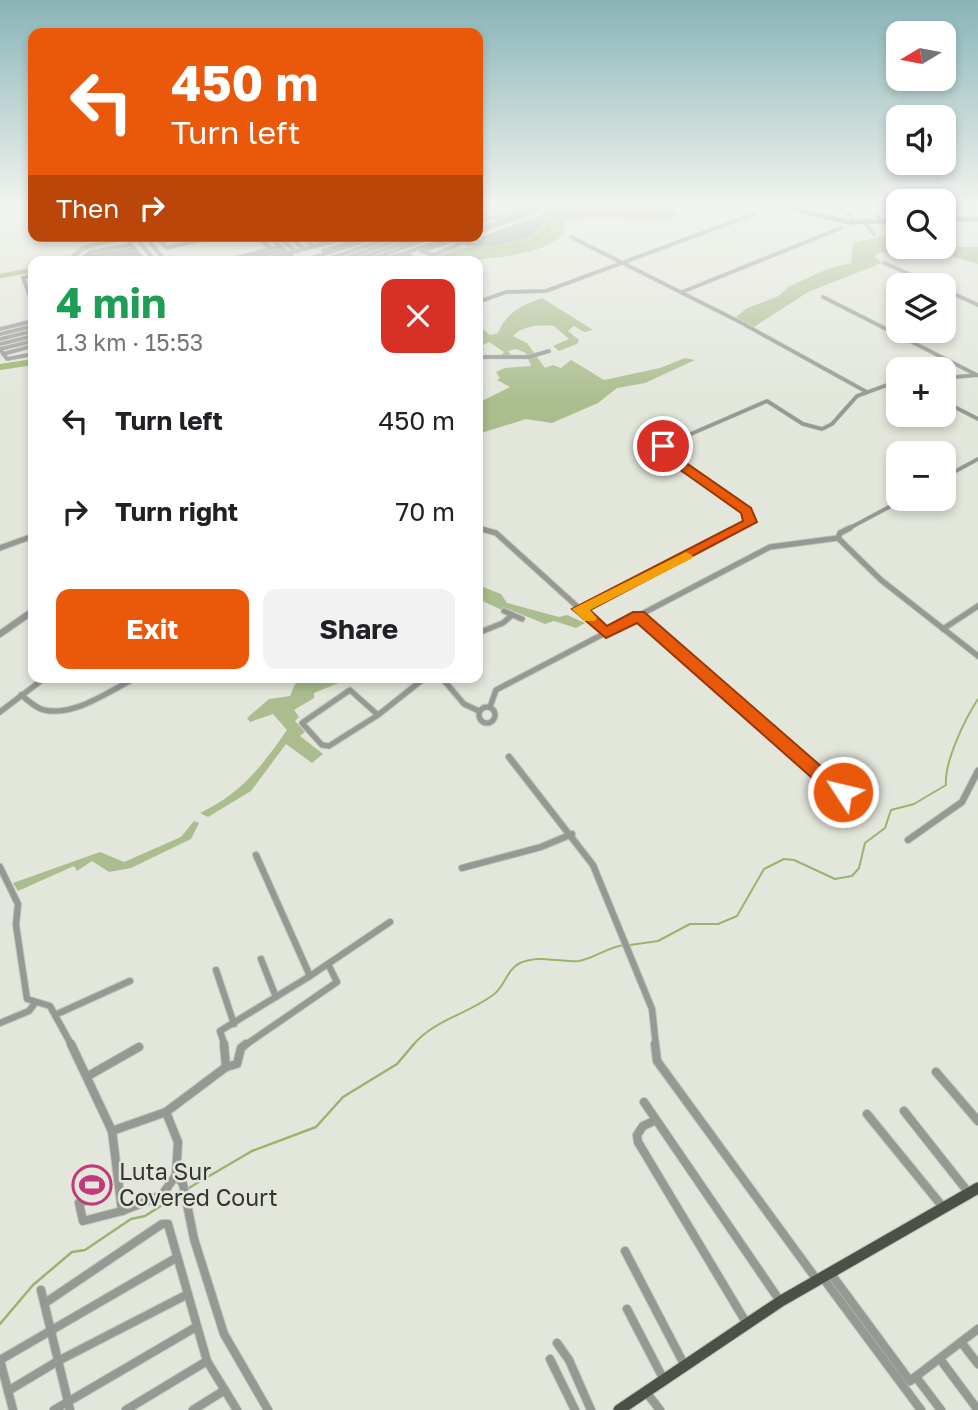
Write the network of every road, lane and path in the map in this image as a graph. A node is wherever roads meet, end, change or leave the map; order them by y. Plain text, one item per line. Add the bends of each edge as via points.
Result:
1 (599, 272) edge
2 (641, 272) edge
3 (732, 272) edge
4 (682, 292) junction
5 (956, 295) edge
6 (823, 297) dead end
7 (483, 300) edge
8 (978, 305) edge
9 (28, 333) edge
10 (28, 333) edge
11 (28, 333) edge
12 (0, 342) edge
13 (28, 345) edge
14 (549, 351) dead end
15 (28, 355) edge
16 (483, 356) edge
17 (977, 375) edge
18 (956, 377) edge
19 (886, 385) edge
20 (865, 391) junction
21 (956, 408) edge
22 (978, 419) edge
23 (978, 459) edge
24 (956, 471) edge
25 (886, 509) edge
26 (483, 529) edge
27 (28, 538) edge
28 (838, 538) junction
29 (0, 548) edge
30 (978, 606) edge
31 (580, 609) junction
32 (504, 611) dead end
33 (28, 614) edge
34 (512, 615) junction
35 (638, 616) junction
36 (522, 619) dead end
37 (943, 629) junction
38 (483, 630) edge
39 (606, 633) junction
40 (0, 634) edge
41 (978, 656) edge
42 (38, 683) edge
43 (125, 683) edge
44 (418, 683) edge
45 (446, 683) edge
46 (21, 695) junction
47 (489, 707) junction
48 (479, 711) junction
49 (0, 712) edge
50 (378, 715) junction
51 (509, 757) dead end
52 (978, 771) edge
53 (826, 780) dead end
54 (572, 834) junction
55 (908, 840) dead end
56 (257, 855) dead end
57 (0, 867) edge
58 (462, 868) dead end
59 (390, 922) dead end
60 (261, 959) dead end
61 (328, 964) junction
62 (216, 970) dead end
63 (310, 976) junction
64 (130, 981) dead end
65 (276, 997) junction
66 (35, 1003) junction
67 (55, 1015) junction
68 (0, 1023) edge
69 (234, 1024) junction
70 (139, 1047) dead end
71 (226, 1067) junction
72 (936, 1072) dead end
73 (89, 1076) junction
74 (644, 1102) dead end
75 (904, 1111) dead end
76 (166, 1112) junction
77 (867, 1114) dead end
78 (656, 1119) junction
79 (978, 1121) edge
80 (112, 1131) junction
81 (176, 1175) junction
82 (183, 1184) joint
83 (973, 1190) edge
84 (97, 1196) dead end
85 (186, 1200) joint
86 (942, 1206) junction
87 (122, 1211) junction
88 (625, 1251) dead end
89 (176, 1258) junction
90 (824, 1278) junction
91 (41, 1290) dead end
92 (188, 1294) junction
93 (781, 1301) junction
94 (45, 1303) junction
95 (627, 1309) dead end
96 (747, 1324) junction
97 (196, 1327) junction
98 (51, 1328) junction
99 (978, 1329) edge
100 (961, 1342) junction
101 (558, 1343) dead end
102 (550, 1359) dead end
103 (940, 1359) junction
104 (0, 1360) edge
105 (58, 1361) junction
106 (206, 1361) junction
107 (978, 1364) edge
108 (685, 1366) junction
109 (916, 1377) junction
110 (664, 1380) junction
111 (225, 1390) junction
112 (8, 1391) junction
113 (646, 1392) junction
114 (69, 1406) edge
115 (13, 1410) edge
116 (54, 1410) edge
117 (126, 1410) edge
118 (193, 1410) edge
119 (237, 1410) edge
120 (267, 1410) edge
121 (575, 1410) edge
122 (591, 1410) edge
123 (619, 1410) edge
124 (660, 1410) edge
125 (921, 1410) edge
126 (941, 1410) edge
127 (978, 1410) edge

1 - 7 street via 545,292 506,292
2 - 4 street
3 - 4 street
4 - 20 street
5 - 8 street
6 - 17 street
9 - 12 street
10 - 12 street
11 - 12 street
12 - 13 street
12 - 15 street via 7,359
14 - 16 street via 529,357
17 - 18 street
19 - 20 street
20 - 31 street via 820,429 767,401 663,446 667,455 747,511 750,522
21 - 22 street
23 - 24 street
25 - 28 street
26 - 31 street via 496,533
27 - 29 street
28 - 35 street via 770,547
28 - 37 street
30 - 37 street
31 - 39 street
32 - 34 street
33 - 40 street
34 - 36 street
34 - 38 street
35 - 39 street
35 - 53 street
37 - 41 street
39 - 47 street via 496,690
42 - 46 street
43 - 46 street via 54,710 39,709
44 - 50 street
45 - 48 street via 464,704
46 - 49 street
47 - 48 street
47 - 48 street via 497,714 492,721 480,719
50 - 50 street via 327,746 302,723 351,690
51 - 54 street
52 - 55 street via 962,802
54 - 58 street
54 - 90 street via 593,865 653,1014 657,1061
56 - 63 street
57 - 66 street via 18,904 20,964 27,999
59 - 61 street
60 - 65 street
61 - 63 street
61 - 71 street via 337,982 241,1048 237,1064
62 - 69 street
63 - 65 street
64 - 67 street
65 - 69 street
66 - 67 street via 47,1004
66 - 68 street via 29,1012
67 - 73 street
69 - 71 street via 219,1034 228,1052
70 - 73 street
71 - 76 street
72 - 79 street
73 - 80 street
74 - 78 street
75 - 83 street
76 - 80 street
76 - 81 street via 178,1142
77 - 86 street
78 - 93 street
78 - 96 street via 639,1132 638,1142
80 - 87 street
81 - 82 street
81 - 87 street via 162,1195
82 - 85 street
83 - 86 highway
84 - 87 street via 79,1203 83,1221
85 - 120 street via 225,1334
86 - 90 highway
88 - 108 street
89 - 92 street
89 - 94 street via 168,1223 162,1224
89 - 98 street
90 - 93 highway
90 - 109 street via 906,1378
90 - 125 street
91 - 94 street
92 - 97 street
92 - 105 street
93 - 96 highway
94 - 98 street
95 - 110 street
96 - 108 highway
97 - 106 street
97 - 114 street
98 - 104 street
98 - 105 street
99 - 100 street
100 - 103 street
100 - 107 street
101 - 122 street
102 - 121 street
103 - 109 street
103 - 127 street
104 - 112 street
105 - 112 street
105 - 114 street
106 - 111 street
106 - 117 street
108 - 110 highway
109 - 126 street
110 - 113 highway
111 - 118 street
111 - 119 street
112 - 115 street
113 - 123 highway
113 - 124 street
114 - 116 street

